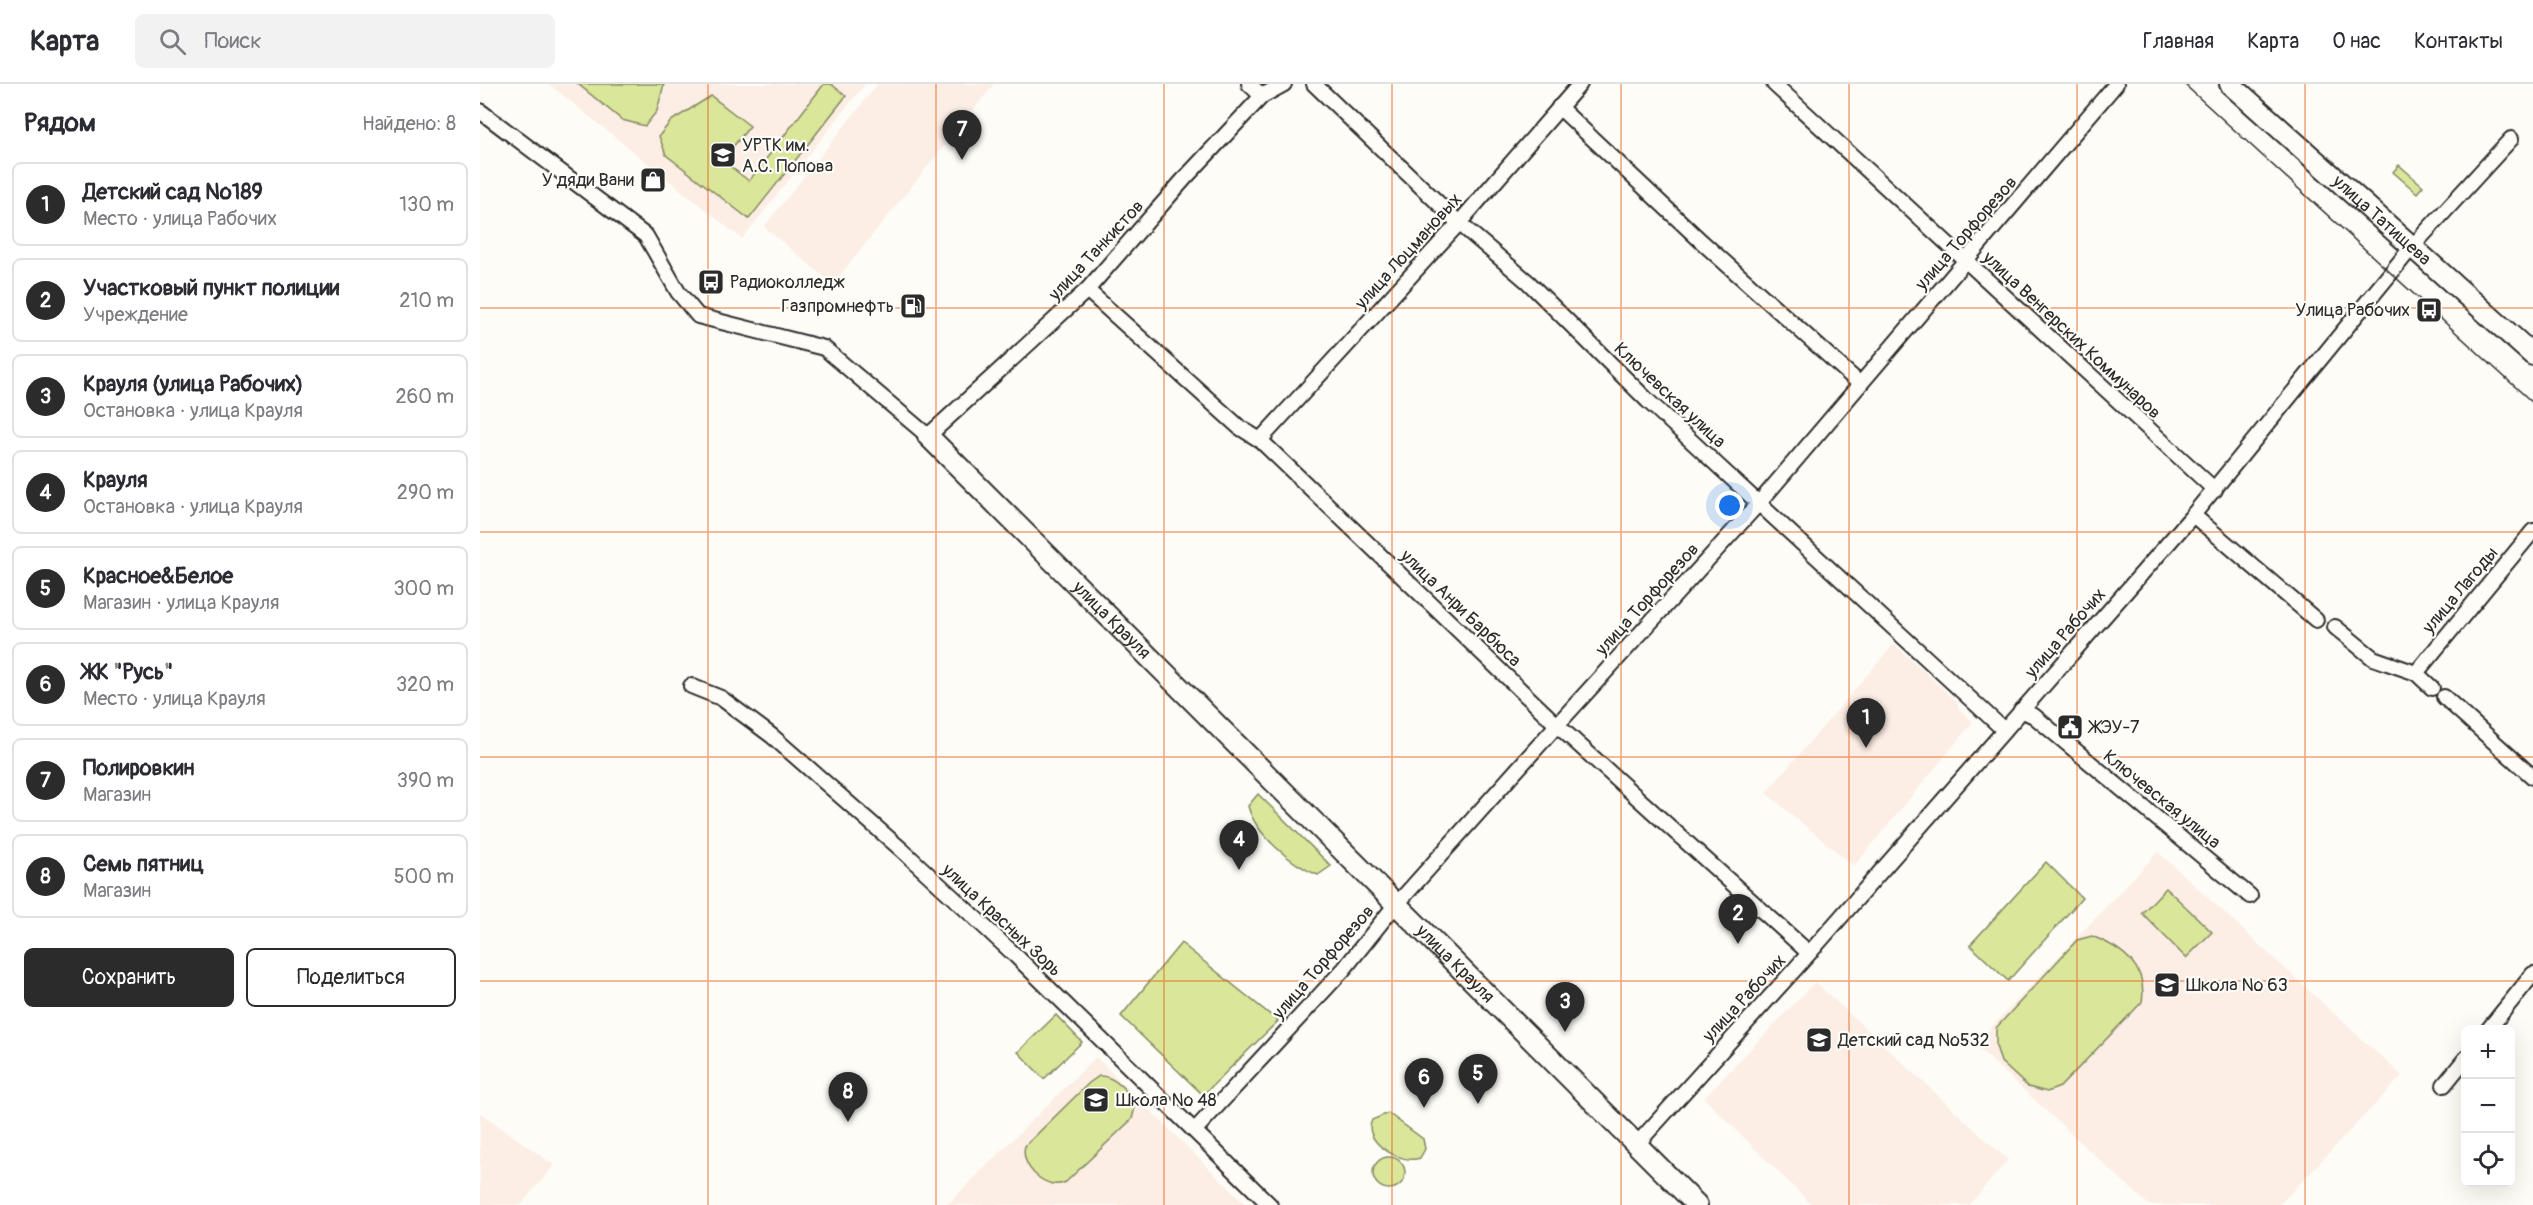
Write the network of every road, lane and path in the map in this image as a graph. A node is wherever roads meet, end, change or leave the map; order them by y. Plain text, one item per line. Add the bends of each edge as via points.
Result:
1 (1249, 84) edge
2 (1284, 84) edge
3 (1314, 84) edge
4 (1580, 84) edge
5 (1774, 84) edge
6 (2116, 84) edge
7 (2230, 84) edge
8 (1262, 96) junction
9 (1558, 107) junction
10 (480, 111) edge
11 (2511, 139) dead end
12 (1459, 223) junction
13 (2412, 247) junction
14 (1966, 261) junction
15 (1087, 290) junction
16 (2533, 355) edge
17 (1860, 383) junction
18 (928, 436) junction
19 (1260, 440) junction
20 (2215, 490) junction
21 (1759, 503) junction
22 (2193, 515) junction
23 (2533, 531) edge
24 (2316, 620) dead end
25 (2336, 627) dead end
26 (2416, 673) junction
27 (691, 686) dead end
28 (2432, 688) dead end
29 (2444, 697) dead end
30 (2021, 710) junction
31 (1557, 725) junction
32 (2004, 730) junction
33 (2533, 777) edge
34 (2250, 896) dead end
35 (1397, 905) junction
36 (1809, 953) junction
37 (2533, 974) edge
38 (2491, 1025) edge
39 (2461, 1064) edge
40 (2444, 1085) dead end
41 (1195, 1130) junction
42 (1637, 1144) junction
43 (1270, 1205) edge
44 (1697, 1205) edge

1 - 8 street
2 - 8 street, улица Танкистов
3 - 12 street, Ключевская улица
4 - 9 street, улица Лоцмановых
5 - 14 street, улица Венгерских Коммунаров
6 - 14 street, улица Торфорезов
7 - 13 street, улица Татищева
8 - 15 street, улица Танкистов
9 - 12 street, улица Лоцмановых
9 - 17 street
10 - 18 street, улица Крауля via 646,236 678,292 698,316 824,348
11 - 13 street, улица Рабочих
12 - 19 street, улица Лоцмановых
12 - 21 street, Ключевская улица via 1528,282 1648,401
13 - 16 street, улица Татищева
13 - 20 street, улица Рабочих
14 - 17 street, улица Торфорезов
14 - 20 street, улица Венгерских Коммунаров
15 - 18 street, улица Танкистов
15 - 19 street, улица Анри Барбюса via 1239,427
17 - 21 street, улица Торфорезов
18 - 35 street, улица Крауля
19 - 31 street, улица Анри Барбюса
20 - 22 street, улица Рабочих
21 - 31 street, улица Торфорезов
21 - 32 street, Ключевская улица
22 - 24 street
22 - 30 street, улица Рабочих
23 - 26 street, улица Лагоды
25 - 26 street via 2373,658
26 - 28 street
27 - 41 street, улица Красных Зорь via 721,698 837,792 1016,956
29 - 33 street
30 - 32 street, улица Рабочих
30 - 34 street, Ключевская улица via 2034,716
31 - 35 street, улица Торфорезов
31 - 36 street, улица Анри Барбюса
32 - 36 street, улица Рабочих
35 - 41 street, улица Торфорезов via 1344,969
35 - 42 street, улица Крауля
36 - 42 street, улица Рабочих
37 - 38 street
39 - 40 street
41 - 43 street, улица Красных Зорь
42 - 44 street, улица Крауля

